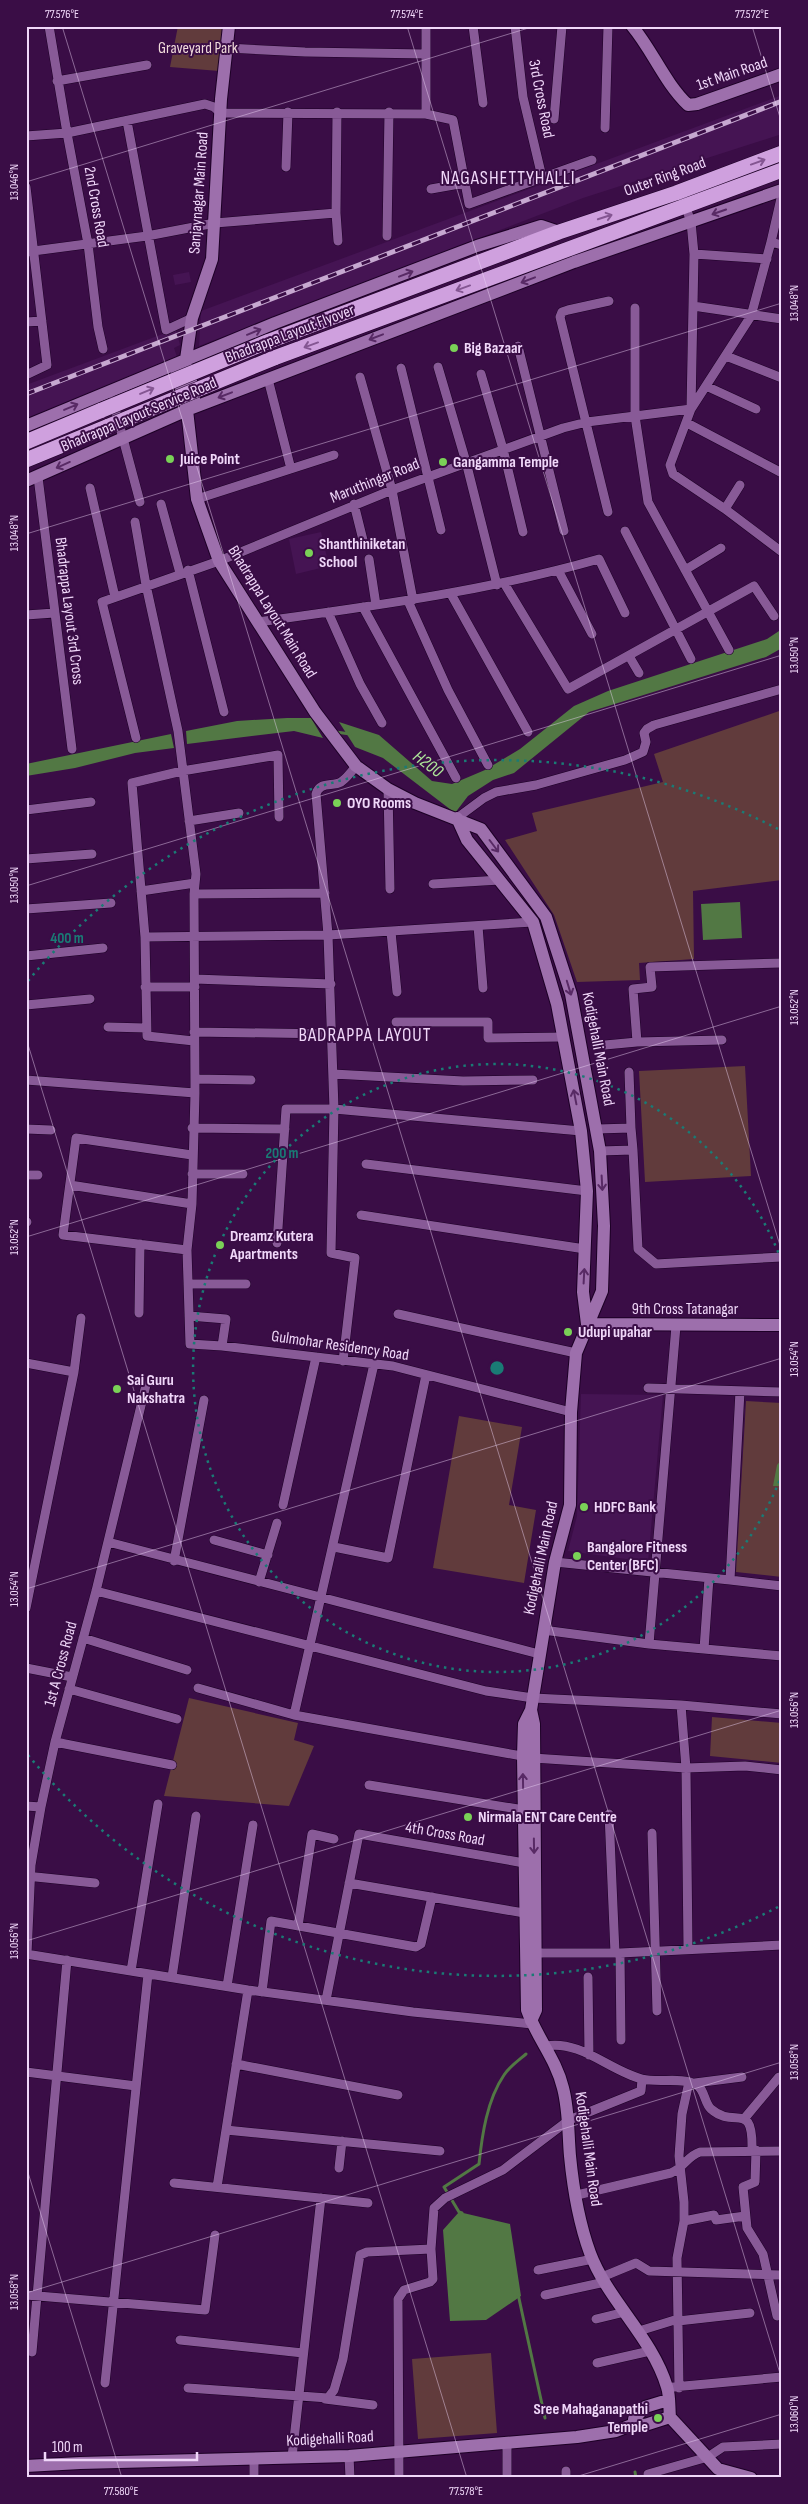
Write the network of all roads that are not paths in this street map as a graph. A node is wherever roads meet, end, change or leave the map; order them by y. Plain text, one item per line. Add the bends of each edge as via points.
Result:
1 (49, 26) edge
2 (229, 26) edge
3 (426, 26) edge
4 (473, 26) edge
5 (515, 26) edge
6 (562, 26) edge
7 (608, 26) edge
8 (632, 26) edge
9 (227, 48) junction
10 (426, 54) junction
11 (146, 65) dead end
12 (782, 74) edge
13 (57, 81) junction
14 (483, 102) dead end
15 (288, 112) junction
16 (337, 112) junction
17 (389, 112) junction
18 (220, 113) junction
19 (426, 114) junction
20 (554, 119) dead end
21 (127, 121) junction
22 (605, 128) dead end
23 (67, 133) junction
24 (26, 136) edge
25 (782, 153) edge
26 (592, 160) dead end
27 (286, 167) dead end
28 (782, 170) edge
29 (542, 178) junction
30 (465, 183) junction
31 (26, 187) edge
32 (431, 189) dead end
33 (782, 192) edge
34 (685, 205) junction
35 (336, 213) junction
36 (691, 222) junction
37 (215, 223) junction
38 (559, 232) junction
39 (147, 236) junction
40 (387, 236) dead end
41 (338, 241) dead end
42 (771, 242) junction
43 (88, 244) junction
44 (782, 245) edge
45 (30, 251) edge
46 (694, 254) junction
47 (571, 255) junction
48 (766, 259) junction
49 (609, 301) dead end
50 (693, 306) junction
51 (635, 308) dead end
52 (751, 314) junction
53 (192, 318) junction
54 (782, 319) edge
55 (42, 321) junction
56 (26, 322) edge
57 (518, 346) dead end
58 (103, 349) dead end
59 (726, 356) junction
60 (185, 362) junction
61 (438, 366) dead end
62 (401, 368) dead end
63 (481, 374) dead end
64 (26, 375) edge
65 (360, 377) dead end
66 (782, 378) edge
67 (268, 379) junction
68 (706, 386) junction
69 (110, 391) junction
70 (187, 407) junction
71 (691, 409) junction
72 (756, 409) dead end
73 (635, 416) junction
74 (587, 422) junction
75 (687, 423) junction
76 (26, 426) edge
77 (542, 436) junction
78 (124, 438) junction
79 (26, 442) edge
80 (503, 449) junction
81 (334, 455) dead end
82 (26, 460) edge
83 (466, 462) junction
84 (292, 469) junction
85 (782, 473) edge
86 (428, 476) junction
87 (32, 479) edge
88 (740, 485) dead end
89 (90, 488) dead end
90 (392, 490) junction
91 (197, 499) junction
92 (140, 502) dead end
93 (161, 504) dead end
94 (354, 504) junction
95 (725, 509) junction
96 (608, 512) dead end
97 (136, 522) dead end
98 (441, 530) dead end
99 (564, 531) dead end
100 (625, 531) dead end
101 (523, 532) dead end
102 (364, 544) dead end
103 (721, 548) dead end
104 (782, 552) edge
105 (369, 559) dead end
106 (218, 561) junction
107 (558, 570) junction
108 (685, 570) junction
109 (184, 572) junction
110 (501, 584) junction
111 (146, 585) junction
112 (451, 594) junction
113 (115, 597) junction
114 (411, 600) junction
115 (376, 605) junction
116 (363, 607) junction
117 (328, 612) junction
118 (54, 613) junction
119 (626, 613) dead end
120 (708, 613) junction
121 (26, 615) edge
122 (774, 616) dead end
123 (258, 622) junction
124 (675, 631) junction
125 (592, 634) dead end
126 (729, 650) dead end
127 (629, 656) junction
128 (691, 659) dead end
129 (640, 673) dead end
130 (782, 689) edge
131 (224, 712) dead end
132 (315, 712) joint
133 (382, 724) dead end
134 (528, 732) dead end
135 (136, 738) dead end
136 (72, 749) dead end
137 (354, 763) junction
138 (488, 766) dead end
139 (182, 770) junction
140 (456, 778) dead end
141 (388, 789) junction
142 (91, 802) dead end
143 (26, 810) edge
144 (240, 813) dead end
145 (279, 817) dead end
146 (457, 818) junction
147 (188, 821) junction
148 (92, 854) dead end
149 (26, 859) edge
150 (500, 880) junction
151 (195, 883) junction
152 (433, 884) dead end
153 (390, 889) dead end
154 (141, 891) junction
155 (325, 893) junction
156 (194, 894) junction
157 (111, 903) dead end
158 (26, 909) edge
159 (533, 922) junction
160 (478, 926) junction
161 (391, 932) junction
162 (328, 935) junction
163 (196, 936) junction
164 (145, 937) junction
165 (104, 948) dead end
166 (26, 956) edge
167 (782, 963) edge
168 (195, 983) junction
169 (331, 984) junction
170 (145, 988) junction
171 (482, 988) dead end
172 (398, 992) dead end
173 (90, 999) dead end
174 (26, 1005) edge
175 (396, 1022) dead end
176 (576, 1022) junction
177 (561, 1024) junction
178 (108, 1027) dead end
179 (146, 1028) junction
180 (332, 1034) junction
181 (194, 1037) junction
182 (564, 1037) junction
183 (722, 1040) dead end
184 (637, 1042) junction
185 (605, 1045) dead end
186 (629, 1072) dead end
187 (334, 1074) junction
188 (195, 1079) junction
189 (26, 1080) edge
190 (250, 1080) dead end
191 (533, 1080) dead end
192 (195, 1093) junction
193 (334, 1108) junction
194 (26, 1128) edge
195 (192, 1128) junction
196 (631, 1128) junction
197 (597, 1129) junction
198 (51, 1130) dead end
199 (286, 1130) junction
200 (581, 1131) junction
201 (633, 1150) junction
202 (600, 1151) junction
203 (192, 1156) junction
204 (366, 1164) dead end
205 (192, 1174) junction
206 (243, 1174) dead end
207 (26, 1175) edge
208 (38, 1175) dead end
209 (70, 1185) junction
210 (587, 1191) junction
211 (192, 1204) junction
212 (361, 1215) dead end
213 (277, 1243) dead end
214 (140, 1244) junction
215 (586, 1249) junction
216 (187, 1250) junction
217 (782, 1257) edge
218 (188, 1284) junction
219 (246, 1284) dead end
220 (139, 1313) dead end
221 (398, 1314) dead end
222 (189, 1316) junction
223 (81, 1318) dead end
224 (587, 1324) junction
225 (782, 1325) edge
226 (676, 1326) junction
227 (222, 1346) junction
228 (576, 1353) junction
229 (316, 1357) junction
230 (343, 1361) junction
231 (26, 1363) edge
232 (374, 1364) junction
233 (74, 1372) junction
234 (426, 1374) junction
235 (146, 1385) dead end
236 (648, 1388) dead end
237 (671, 1388) junction
238 (740, 1392) junction
239 (782, 1392) edge
240 (204, 1400) dead end
241 (571, 1412) junction
242 (283, 1505) dead end
243 (278, 1524) dead end
244 (214, 1540) dead end
245 (108, 1542) junction
246 (334, 1547) junction
247 (268, 1555) junction
248 (174, 1560) junction
249 (556, 1562) junction
250 (655, 1572) junction
251 (709, 1578) junction
252 (730, 1580) junction
253 (259, 1582) junction
254 (782, 1586) edge
255 (96, 1591) junction
256 (322, 1597) junction
257 (26, 1608) edge
258 (543, 1630) junction
259 (83, 1638) junction
260 (649, 1644) junction
261 (311, 1645) junction
262 (704, 1649) junction
263 (539, 1654) junction
264 (782, 1656) edge
265 (26, 1668) edge
266 (187, 1670) dead end
267 (72, 1677) junction
268 (198, 1688) dead end
269 (69, 1689) junction
270 (532, 1704) junction
271 (681, 1705) junction
272 (782, 1714) edge
273 (294, 1715) junction
274 (178, 1719) dead end
275 (55, 1742) junction
276 (528, 1757) junction
277 (172, 1765) dead end
278 (686, 1768) junction
279 (782, 1770) edge
280 (369, 1785) dead end
281 (158, 1804) dead end
282 (26, 1806) edge
283 (41, 1807) junction
284 (524, 1810) junction
285 (609, 1814) dead end
286 (196, 1816) dead end
287 (253, 1825) dead end
288 (652, 1833) dead end
289 (334, 1839) dead end
290 (524, 1863) junction
291 (28, 1876) edge
292 (96, 1883) dead end
293 (349, 1883) junction
294 (432, 1897) junction
295 (530, 1914) junction
296 (298, 1926) junction
297 (339, 1933) junction
298 (782, 1945) edge
299 (688, 1948) junction
300 (656, 1950) junction
301 (531, 1953) junction
302 (618, 1953) junction
303 (27, 1954) edge
304 (67, 1960) junction
305 (131, 1971) junction
306 (148, 1974) junction
307 (172, 1977) junction
308 (588, 1977) dead end
309 (227, 1986) junction
310 (248, 1990) junction
311 (262, 1992) junction
312 (326, 2000) junction
313 (657, 2011) dead end
314 (532, 2023) junction
315 (620, 2040) dead end
316 (546, 2046) junction
317 (589, 2055) junction
318 (236, 2064) junction
319 (26, 2072) edge
320 (56, 2076) junction
321 (742, 2077) dead end
322 (782, 2077) edge
323 (642, 2079) junction
324 (692, 2083) junction
325 (136, 2086) junction
326 (398, 2095) dead end
327 (744, 2119) junction
328 (568, 2120) junction
329 (226, 2130) junction
330 (342, 2141) junction
331 (754, 2150) junction
332 (440, 2151) dead end
333 (782, 2151) edge
334 (339, 2168) dead end
335 (680, 2168) junction
336 (174, 2183) dead end
337 (217, 2187) junction
338 (577, 2195) junction
339 (321, 2198) junction
340 (368, 2203) dead end
341 (745, 2216) junction
342 (684, 2221) junction
343 (214, 2235) dead end
344 (430, 2249) junction
345 (593, 2259) junction
346 (538, 2270) dead end
347 (677, 2270) junction
348 (768, 2275) junction
349 (782, 2275) edge
350 (604, 2280) junction
351 (31, 2295) edge
352 (545, 2295) dead end
353 (113, 2302) junction
354 (625, 2312) junction
355 (750, 2313) dead end
356 (777, 2316) dead end
357 (596, 2319) dead end
358 (678, 2320) junction
359 (639, 2331) junction
360 (180, 2340) dead end
361 (650, 2351) junction
362 (32, 2352) dead end
363 (303, 2353) junction
364 (597, 2363) dead end
365 (782, 2377) edge
366 (105, 2383) dead end
367 (188, 2388) dead end
368 (671, 2391) junction
369 (298, 2398) junction
370 (325, 2399) junction
371 (373, 2405) dead end
372 (670, 2417) junction
373 (634, 2424) junction
374 (507, 2443) junction
375 (782, 2444) edge
376 (400, 2452) junction
377 (349, 2456) junction
378 (292, 2457) junction
379 (708, 2457) junction
380 (254, 2458) junction
381 (26, 2466) edge
382 (721, 2473) edge
383 (648, 2474) dead end
384 (254, 2478) edge
385 (350, 2478) edge
386 (399, 2478) edge
387 (507, 2478) edge
388 (751, 2478) edge

1 - 13 street, 2nd Cross Road
2 - 9 street, Sanjaynagar Main Road
3 - 10 street
4 - 14 street
5 - 29 street, 3rd Cross Road via 522,97
6 - 20 street
7 - 22 street
8 - 12 street, 1st Main Road via 661,72 688,105
9 - 10 street
9 - 18 street, Sanjaynagar Main Road
10 - 19 street
11 - 13 street
13 - 23 street, 2nd Cross Road
15 - 16 street
15 - 18 street
15 - 27 street
16 - 17 street
16 - 35 street
17 - 19 street
17 - 40 street
18 - 21 street via 205,104
18 - 37 street, Sanjaynagar Main Road
19 - 30 street via 453,120
21 - 23 street
21 - 39 street
23 - 24 street
23 - 43 street, 2nd Cross Road
38 -> 25 highway, Outer Ring Road
26 - 29 street
28 - 34 highway, Outer Ring Road
29 - 30 street via 469,204
30 - 32 street
31 - 45 street
33 -> 36 street, Bhadrappa Layout Service Road
33 - 42 street
34 - 36 street
34 - 47 highway, Outer Ring Road
35 - 37 street
35 - 41 street
36 - 46 street
36 - 47 street, Bhadrappa Layout Service Road
37 - 39 street
37 - 53 street, Sanjaynagar Main Road via 212,259
60 -> 38 street via 477,246 541,226
79 -> 38 highway, Bhadrappa Layout Flyover, bridge via 267,342
39 - 43 street
39 - 53 street via 166,330
42 - 44 street
42 - 48 street
43 - 45 street
43 - 58 street, 2nd Cross Road
45 - 55 street
46 - 48 street
46 - 50 street
47 -> 67 street, Bhadrappa Layout Service Road
47 -> 82 highway, Bhadrappa Layout Flyover, bridge via 274,358
48 - 52 street
49 - 74 street via 568,310 560,317
50 - 52 street
50 - 71 street
51 - 73 street
52 - 54 street
52 - 59 street
53 - 60 street, Sanjaynagar Main Road
55 - 56 street
55 - 64 street via 47,365
57 - 77 street
59 - 66 street
59 - 68 street
60 - 69 street
60 - 70 street, Bhadrappa Layout Main Road via 194,398
61 - 83 street
62 - 86 street
63 - 80 street
65 - 90 street
67 -> 70 street, Bhadrappa Layout Service Road
67 - 84 street
68 - 71 street
68 - 72 street
76 -> 69 street
69 - 78 street
70 - 78 street, Bhadrappa Layout Service Road
70 - 91 street, Bhadrappa Layout Main Road
71 - 73 street, Maruthingar Road
71 - 75 street
73 - 74 street, Maruthingar Road
73 - 108 street via 648,502
74 - 77 street, Maruthingar Road
74 - 96 street
75 - 85 street
75 - 95 street via 670,465 671,470
77 - 80 street, Maruthingar Road
77 - 99 street
78 -> 87 street, Bhadrappa Layout Service Road
78 - 92 street
80 - 83 street, Maruthingar Road
80 - 101 street
81 - 84 street
83 - 86 street, Maruthingar Road
83 - 110 street
84 - 91 street
86 - 90 street, Maruthingar Road
86 - 98 street
87 - 118 street, Bhadrappa Layout 3rd Cross
88 - 95 street
89 - 113 street
90 - 94 street, Maruthingar Road
90 - 114 street
91 - 106 street, Bhadrappa Layout Main Road
93 - 109 street
94 - 102 street
94 - 106 street, Maruthingar Road
95 - 104 street
97 - 111 street
100 - 124 street
103 - 108 street
105 - 115 street
106 - 109 street, Maruthingar Road
106 - 123 street, Bhadrappa Layout Main Road
107 - 110 street
107 - 119 street via 599,559
107 - 125 street
108 - 120 street
109 - 111 street, Maruthingar Road
109 - 131 street
110 - 112 street
110 - 127 street via 568,689
111 - 113 street, Maruthingar Road
111 - 139 street via 178,731
112 - 114 street
112 - 134 street
113 - 135 street via 102,602
114 - 115 street
114 - 138 street via 448,690
115 - 116 street
116 - 117 street
116 - 140 street
117 - 123 street
117 - 133 street
118 - 121 street
118 - 136 street, Bhadrappa Layout 3rd Cross
120 - 122 street via 754,586
120 - 124 street
120 - 126 street
123 - 132 street, Bhadrappa Layout Main Road
124 - 127 street
124 - 128 street
127 - 129 street
130 - 146 street via 654,725 644,733 643,752 536,785 496,792
132 - 137 street, Kodigehalli Main Road
137 - 141 street, Kodigehalli Main Road
137 - 155 street via 340,783 323,785 316,794
139 - 145 street via 278,755
139 - 147 street
139 - 154 street via 132,783
141 - 146 street, Kodigehalli Main Road
141 - 153 street
142 - 143 street
144 - 147 street
146 - 150 street, Kodigehalli Main Road via 467,840
146 -> 176 street, Kodigehalli Main Road via 481,829 546,917
147 - 151 street
148 - 149 street
150 - 152 street
150 - 159 street, Kodigehalli Main Road
151 - 154 street
151 - 156 street
154 - 164 street
155 - 156 street
155 - 162 street
156 - 163 street
157 - 158 street
159 - 160 street
159 - 177 street, Kodigehalli Main Road
160 - 161 street
160 - 171 street
161 - 162 street
161 - 172 street
162 - 163 street
162 - 169 street
163 - 164 street
163 - 168 street
164 - 170 street
165 - 166 street
167 - 184 street via 650,967 652,987 633,989
168 - 169 street
168 - 170 street
168 - 181 street
169 - 180 street
170 - 179 street
173 - 174 street
175 - 182 street via 488,1022 488,1038
176 - 177 street
176 - 197 street, Kodigehalli Main Road
177 - 182 street, Kodigehalli Main Road
178 - 179 street
179 - 181 street via 147,1036
180 - 181 street
180 - 187 street
181 - 188 street
200 -> 182 street, Kodigehalli Main Road
183 - 184 street
184 - 185 street
186 - 196 street
187 - 191 street via 463,1081
187 - 193 street
188 - 190 street
188 - 192 street
189 - 192 street
192 - 195 street
193 - 199 street via 286,1108
193 - 200 street
193 - 230 street via 331,1253 354,1258
194 - 198 street
195 - 199 street
195 - 203 street
196 - 197 street
196 - 201 street
197 - 202 street, Kodigehalli Main Road
199 - 213 street
200 - 210 street, Kodigehalli Main Road
201 - 202 street
201 - 217 street via 638,1249 656,1264
202 -> 224 street, Kodigehalli Main Road via 604,1226 602,1291
203 - 205 street
203 - 209 street via 76,1138
204 - 210 street
205 - 206 street
205 - 211 street
207 - 208 street
209 - 211 street
209 - 214 street via 63,1235
210 - 215 street, Kodigehalli Main Road
211 - 216 street
212 - 215 street
214 - 216 street
214 - 220 street
224 -> 215 street, Kodigehalli Main Road via 583,1292
216 - 218 street
218 - 219 street
218 - 222 street
221 - 228 street
222 - 227 street, Gulmohar Residency Road via 190,1344
222 - 227 street via 226,1319
223 - 233 street
224 - 226 street, 9th Cross Tatanagar
224 - 228 street, Kodigehalli Main Road
225 - 226 street, 9th Cross Tatanagar
226 - 237 street
227 - 229 street, Gulmohar Residency Road
228 - 241 street, Kodigehalli Main Road
229 - 230 street, Gulmohar Residency Road
229 - 242 street
230 - 232 street, Gulmohar Residency Road
231 - 233 street
232 - 234 street, Gulmohar Residency Road
232 - 246 street
233 - 257 street
234 - 241 street, Gulmohar Residency Road
234 - 246 street via 388,1558
235 - 245 street, 1st A Cross Road
236 - 237 street
237 - 238 street
237 - 250 street
238 - 239 street
238 - 252 street
240 - 248 street
241 - 249 street, Kodigehalli Main Road via 570,1505
243 - 247 street
244 - 247 street
245 - 248 street
245 - 255 street, 1st A Cross Road
246 - 256 street
247 - 253 street
248 - 253 street
249 - 250 street
249 - 258 street, Kodigehalli Main Road
250 - 251 street
250 - 260 street
251 - 252 street
251 - 262 street
252 - 254 street
253 - 256 street
255 - 259 street, 1st A Cross Road
255 - 261 street
256 - 261 street
256 - 263 street
258 - 260 street
258 - 263 street, Kodigehalli Main Road
259 - 266 street
259 - 267 street, 1st A Cross Road
260 - 262 street
261 - 270 street
261 - 273 street
262 - 264 street
263 - 270 street, Kodigehalli Main Road
265 - 267 street
267 - 269 street, 1st A Cross Road
268 - 273 street
269 - 274 street
269 - 275 street, 1st A Cross Road
270 - 271 street
270 - 276 street, Kodigehalli Main Road via 524,1724
271 - 272 street
271 - 278 street
273 - 276 street
275 - 277 street
275 - 283 street, 1st A Cross Road
276 - 278 street
284 -> 276 street, Kodigehalli Main Road
276 -> 295 street, Kodigehalli Main Road
278 - 279 street via 745,1766
278 - 299 street
280 - 284 street
281 - 305 street
282 - 283 street
283 - 291 street, 1st A Cross Road
284 - 290 street, Kodigehalli Main Road
285 - 302 street
286 - 307 street
287 - 309 street
288 - 300 street
289 - 296 street via 312,1834
290 - 293 street, 4th Cross Road via 359,1834
290 - 295 street, Kodigehalli Main Road
291 - 292 street
291 - 303 street, 1st A Cross Road
293 - 294 street
293 - 297 street
294 - 295 street
294 - 297 street via 420,1944 416,1947
295 - 301 street, Kodigehalli Main Road
296 - 297 street
296 - 311 street via 271,1921
297 - 312 street
298 - 299 street
299 - 300 street
300 - 302 street
300 - 313 street
301 - 302 street
301 - 314 street, Kodigehalli Main Road via 527,2010
302 - 315 street
303 - 304 street
304 - 305 street
304 - 320 street
305 - 306 street
306 - 307 street
306 - 325 street
307 - 309 street
308 - 317 street
309 - 310 street
310 - 311 street
310 - 318 street
311 - 312 street
312 - 314 street
314 - 316 street, Kodigehalli Main Road
316 - 317 street via 559,2045
316 - 328 street, Kodigehalli Main Road via 561,2081
317 - 323 street
318 - 326 street
318 - 329 street
319 - 320 street
320 - 325 street
320 - 351 street
321 - 324 street
322 - 327 street
323 - 324 street
323 - 328 street via 641,2091
324 - 327 street via 701,2089 710,2108 721,2115
324 - 335 street via 682,2114
325 - 353 street
327 - 331 street via 751,2127
328 - 338 street, Kodigehalli Main Road via 570,2158
328 - 344 street via 502,2170 445,2198 434,2208
329 - 330 street
329 - 337 street
330 - 332 street
330 - 334 street
331 - 333 street
331 - 335 street via 700,2152 688,2157
331 - 341 street via 755,2182 743,2187
335 - 338 street via 671,2173
335 - 342 street
336 - 337 street
337 - 339 street
338 - 345 street, Kodigehalli Main Road
339 - 340 street
339 - 363 street
341 - 342 street via 716,2220 714,2215
341 - 348 street via 749,2233 764,2254
342 - 347 street
343 - 353 street via 205,2310
344 - 370 street via 360,2255 342,2359 332,2395
344 - 376 street via 433,2279 404,2290 398,2299
345 - 346 street
345 - 350 street, Kodigehalli Main Road
347 - 348 street
347 - 350 street via 649,2271 636,2263
347 - 358 street
348 - 349 street
348 - 356 street
350 - 352 street
350 - 354 street, Kodigehalli Main Road
351 - 353 street
351 - 362 street
353 - 366 street
354 - 357 street
354 - 359 street, Kodigehalli Main Road
355 - 358 street
358 - 359 street
358 - 368 street
359 - 361 street, Kodigehalli Main Road
360 - 363 street
361 - 364 street
361 - 368 street, Kodigehalli Main Road
363 - 369 street
365 - 368 street
367 - 369 street
368 - 372 street, Kodigehalli Main Road
368 - 373 street via 645,2407 634,2419
369 - 370 street
369 - 378 street
370 - 371 street
372 - 373 street, Kodigehalli Road via 645,2425
372 - 379 street
373 - 374 street, Kodigehalli Road via 604,2433
374 - 376 street, Kodigehalli Road
374 - 387 street
375 - 379 street via 723,2447
376 - 377 street, Kodigehalli Road
376 - 386 street
377 - 378 street, Kodigehalli Road
377 - 385 street
378 - 380 street, Kodigehalli Road
379 - 382 street
379 - 383 street
380 - 381 street, Kodigehalli Road
380 - 384 street
382 - 388 street

